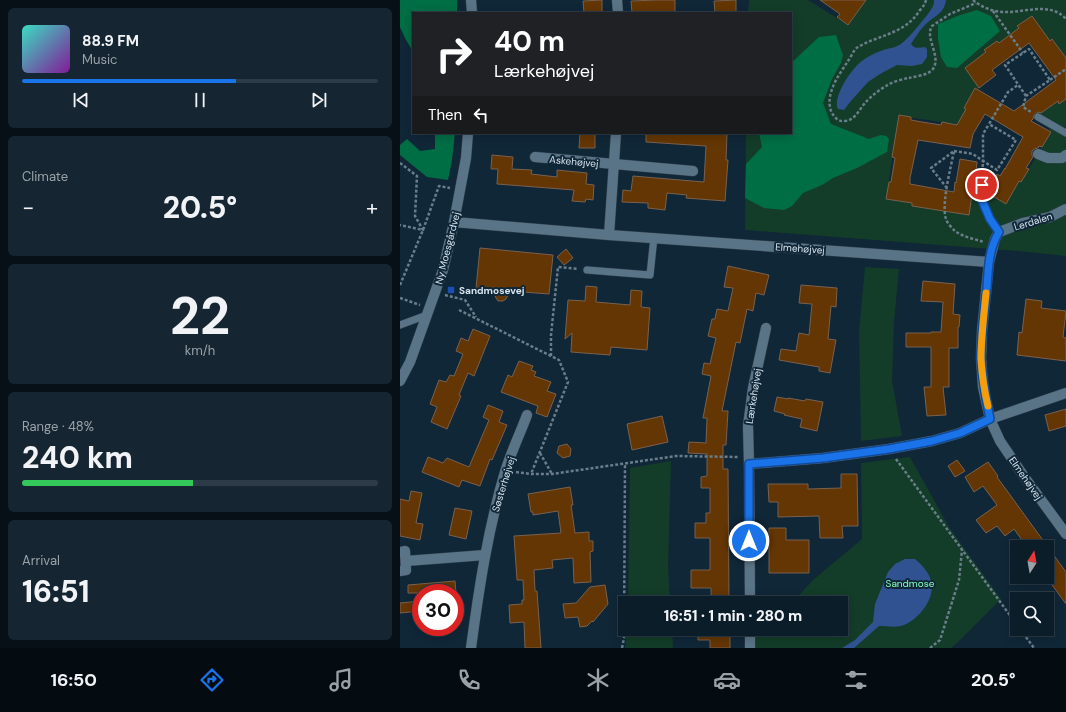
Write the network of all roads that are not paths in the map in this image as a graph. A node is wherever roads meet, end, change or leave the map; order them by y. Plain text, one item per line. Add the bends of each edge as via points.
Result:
1 (471, 0) edge
2 (617, 0) edge
3 (472, 12) edge
4 (618, 12) edge
5 (1038, 117) road end
6 (1066, 133) edge
7 (468, 134) edge
8 (616, 134) edge
9 (1038, 154) dead end
10 (1066, 155) edge
11 (535, 158) dead end
12 (614, 164) junction
13 (694, 171) dead end
14 (982, 185) road end
15 (1066, 209) edge
16 (454, 222) junction
17 (999, 232) junction
18 (609, 235) junction
19 (654, 238) junction
20 (989, 262) junction
21 (587, 270) road end
22 (428, 311) junction
23 (400, 325) edge
24 (766, 328) dead end
25 (400, 381) edge
26 (1066, 393) edge
27 (527, 415) dead end
28 (990, 419) junction
29 (748, 460) junction
30 (1066, 534) edge
31 (400, 552) edge
32 (485, 555) junction
33 (406, 561) junction
34 (400, 571) edge
35 (750, 596) edge
36 (750, 636) edge
37 (471, 648) edge
38 (750, 648) edge

1 - 3 street
2 - 4 street
5 - 6 lane
7 - 16 street, Ny Moesgårdvej
8 - 12 street
9 - 10 street via 1048,158 1062,158
11 - 12 street, Askehøjvej
12 - 13 street, Askehøjvej
12 - 18 street
14 - 17 lane via 981,198
15 - 17 street, Lerdalen via 1050,217
16 - 18 street, Elmehøjvej
16 - 22 street, Ny Moesgårdvej via 443,270
17 - 20 street
18 - 19 street, Elmehøjvej
19 - 20 street, Elmehøjvej
19 - 21 lane via 650,275
20 - 28 street, Elmehøjvej via 981,358
22 - 23 lane
22 - 25 street, Ny Moesgårdvej
24 - 29 street, Lærkehøjvej via 753,388 748,426
26 - 28 street
27 - 32 street, Søsterhøjvej via 506,470
28 - 29 street via 960,433 889,449 823,458
28 - 30 street, Elmehøjvej via 1000,441
29 - 35 street, Lærkehøjvej
31 - 33 street via 405,551
32 - 33 street
32 - 37 street, Søsterhøjvej
33 - 34 street via 406,570
36 - 38 street

